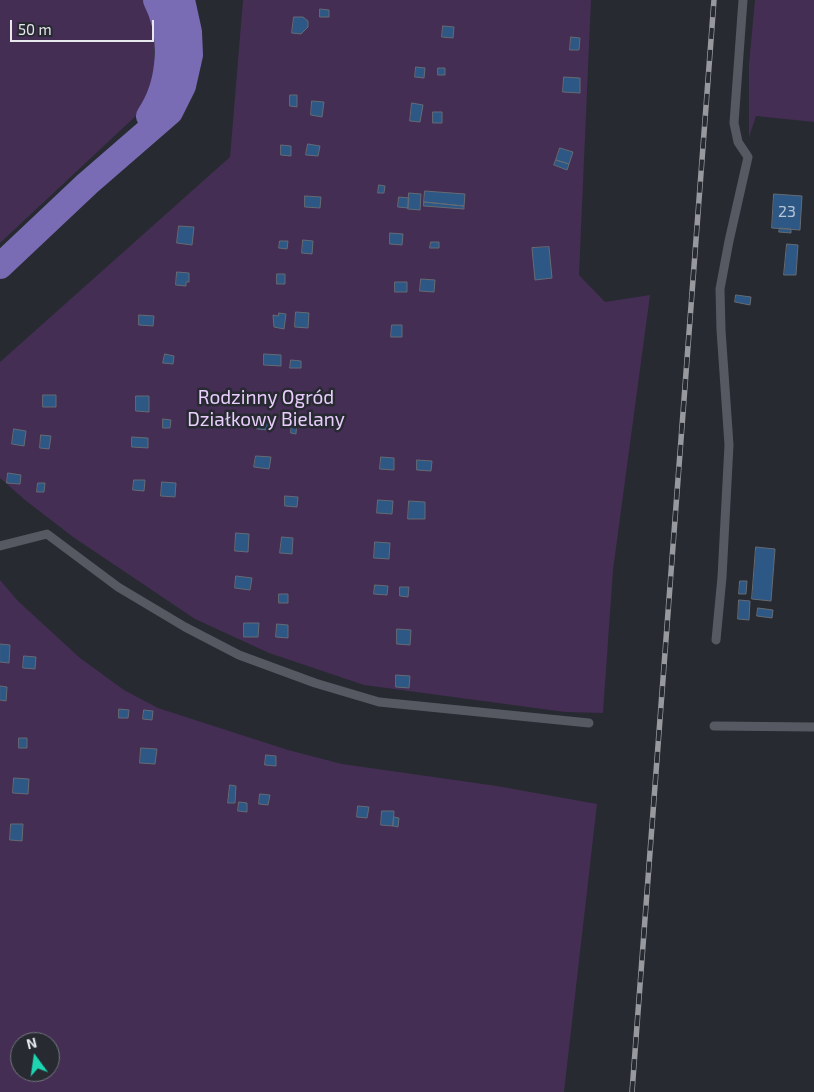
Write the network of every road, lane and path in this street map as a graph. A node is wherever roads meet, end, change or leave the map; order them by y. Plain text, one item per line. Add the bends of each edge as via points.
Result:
1 (156, 0) edge
2 (182, 0) edge
3 (743, 0) edge
4 (128, 148) junction
5 (0, 266) edge
6 (0, 546) edge
7 (716, 640) dead end
8 (589, 723) dead end
9 (714, 726) dead end
10 (814, 728) edge

1 - 4 main road via 167,38 164,82 154,109
2 - 4 main road via 190,55 183,86 170,112
3 - 7 lane via 734,122 738,142 748,157 720,288 729,445
4 - 5 main road
6 - 8 lane via 47,534 118,587 239,656 379,702
9 - 10 lane

